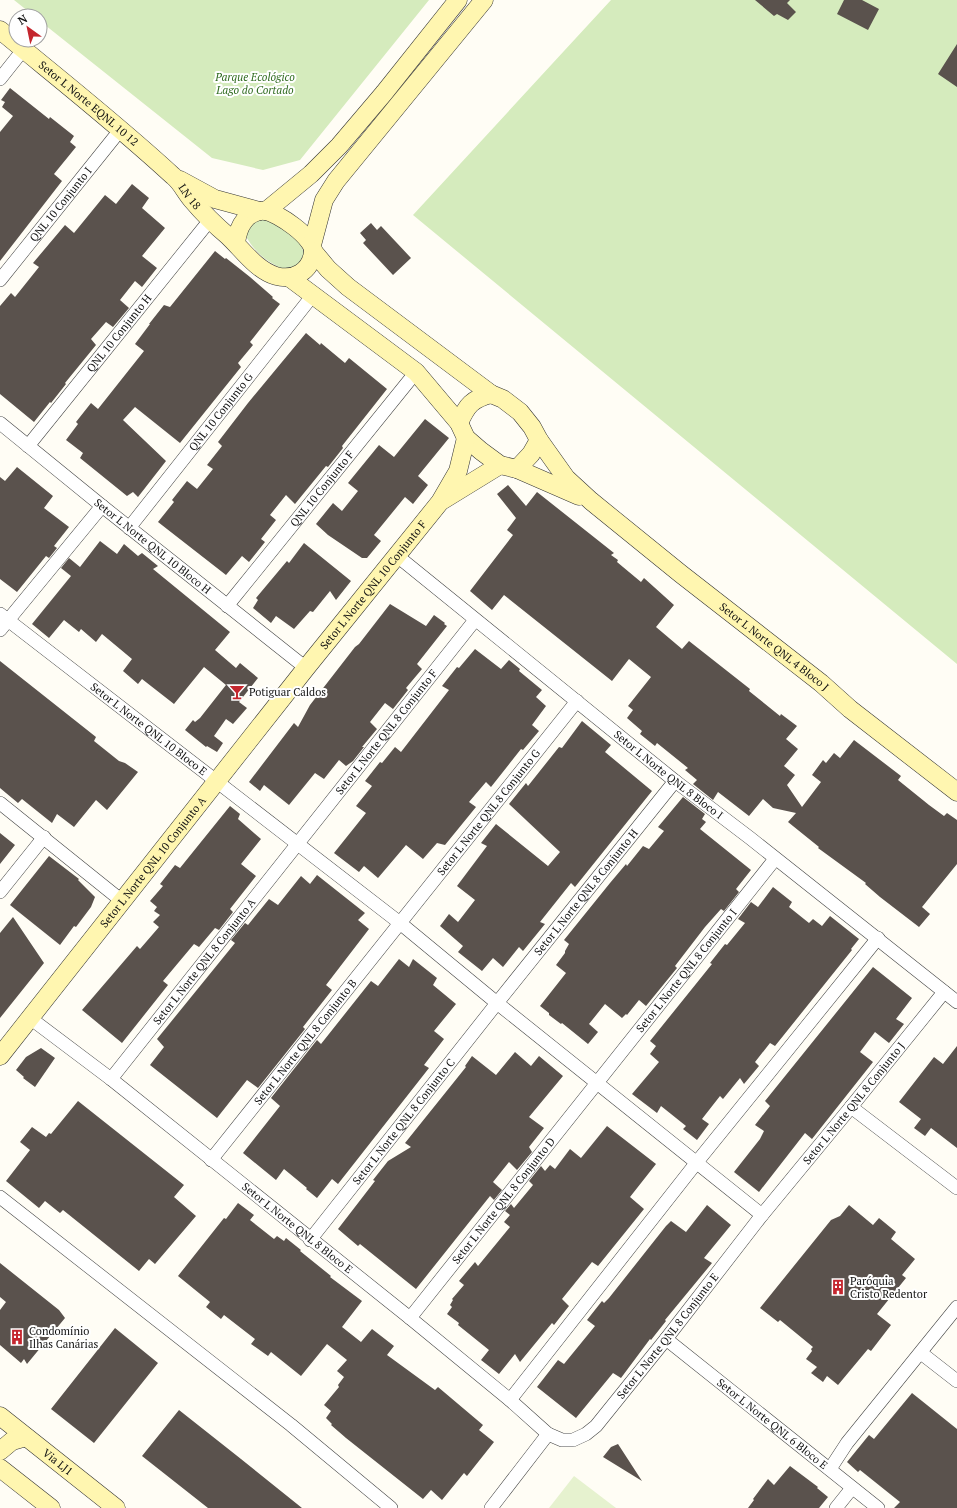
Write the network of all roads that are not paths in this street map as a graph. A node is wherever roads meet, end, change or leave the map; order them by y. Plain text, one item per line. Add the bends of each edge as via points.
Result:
1 (458, 0) edge
2 (484, 0) edge
3 (0, 30) edge
4 (23, 50) junction
5 (0, 79) edge
6 (121, 129) junction
7 (175, 178) junction
8 (262, 211) junction
9 (210, 220) junction
10 (236, 243) junction
11 (313, 248) junction
12 (290, 278) junction
13 (0, 280) edge
14 (313, 296) junction
15 (416, 372) junction
16 (491, 394) junction
17 (0, 423) edge
18 (463, 430) junction
19 (539, 440) junction
20 (28, 446) junction
21 (508, 467) junction
22 (591, 501) junction
23 (440, 502) junction
24 (102, 506) junction
25 (129, 528) junction
26 (396, 555) junction
27 (227, 606) junction
28 (475, 620) junction
29 (3, 622) edge
30 (306, 668) junction
31 (577, 701) junction
32 (216, 781) junction
33 (675, 781) junction
34 (957, 792) edge
35 (0, 804) edge
36 (44, 837) junction
37 (298, 844) junction
38 (776, 858) junction
39 (0, 892) edge
40 (122, 901) junction
41 (400, 923) junction
42 (878, 938) junction
43 (944, 992) junction
44 (957, 1002) edge
45 (497, 1003) junction
46 (30, 1018) junction
47 (0, 1056) edge
48 (111, 1079) junction
49 (597, 1083) junction
50 (851, 1108) junction
51 (211, 1160) junction
52 (697, 1162) junction
53 (957, 1188) edge
54 (0, 1197) edge
55 (762, 1214) junction
56 (310, 1240) junction
57 (957, 1307) edge
58 (410, 1318) junction
59 (666, 1339) junction
60 (921, 1353) junction
61 (957, 1381) edge
62 (510, 1400) junction
63 (0, 1416) edge
64 (548, 1434) junction
65 (26, 1437) junction
66 (562, 1440) joint
67 (0, 1451) edge
68 (0, 1468) edge
69 (830, 1469) junction
70 (852, 1488) junction
71 (50, 1508) edge
72 (116, 1508) edge
73 (391, 1508) edge
74 (491, 1508) edge
75 (836, 1508) edge
76 (878, 1508) edge

1 - 8 main road via 339,146 311,174
2 - 11 main road via 336,181 324,200
3 - 4 main road, Setor L Norte EQNL 10 12
4 - 5 street
4 - 6 main road, Setor L Norte EQNL 10 12
6 - 7 main road, Setor L Norte EQNL 10 12
6 - 13 street, QNL 10 Conjunto I
7 - 8 main road, LN 18 via 215,198
7 - 9 main road, LN 18
8 - 10 main road via 244,220
8 - 11 main road via 292,224
9 - 10 main road, LN 18
9 - 20 street, QNL 10 Conjunto H
10 - 12 main road via 242,252 263,269 275,276
11 - 12 main road via 306,269
11 - 16 main road via 328,269 348,286
12 - 14 main road
14 - 15 main road
14 - 25 street, QNL 10 Conjunto G
15 - 18 main road
15 - 27 street, QNL 10 Conjunto F
16 - 18 main road via 479,397 470,404 464,412
16 - 19 main road via 503,399 520,412
17 - 20 street, Setor L Norte QNL 10 Bloco H
18 - 21 main road
18 - 23 main road via 458,471
19 - 21 main road via 531,454
19 - 22 main road via 566,478
20 - 24 street, Setor L Norte QNL 10 Bloco H
21 - 22 main road
21 - 23 main road
22 - 34 main road, Setor L Norte QNL 4 Bloco J
23 - 26 main road, Setor L Norte QNL 10 Conjunto F
24 - 25 street, Setor L Norte QNL 10 Bloco H
24 - 29 street
25 - 27 street, Setor L Norte QNL 10 Bloco H
26 - 28 street, Setor L Norte QNL 8 Bloco I
26 - 30 main road, Setor L Norte QNL 10 Conjunto F
27 - 30 street, Setor L Norte QNL 10 Bloco H
28 - 31 street, Setor L Norte QNL 8 Bloco I
28 - 37 street, Setor L Norte QNL 8 Conjunto F
29 - 32 street, Setor L Norte QNL 10 Bloco E
30 - 32 main road, Setor L Norte QNL 10 Conjunto A
31 - 33 street, Setor L Norte QNL 8 Bloco I
31 - 41 street, Setor L Norte QNL 8 Conjunto G
32 - 37 street, Setor L Norte QNL 10 Bloco E
32 - 40 main road, Setor L Norte QNL 10 Conjunto A
33 - 38 street, Setor L Norte QNL 8 Bloco I
33 - 45 street, Setor L Norte QNL 8 Conjunto H
35 - 36 street
36 - 39 street
36 - 40 street
37 - 41 street, Setor L Norte QNL 10 Bloco E
37 - 48 street, Setor L Norte QNL 8 Conjunto A
38 - 42 street, Setor L Norte QNL 8 Bloco I
38 - 49 street, Setor L Norte QNL 8 Conjunto I
40 - 46 main road, Setor L Norte QNL 10 Conjunto A
41 - 45 street, Setor L Norte QNL 10 Bloco E
41 - 51 street, Setor L Norte QNL 8 Conjunto B
42 - 43 street, Setor L Norte QNL 8 Bloco I
42 - 52 street
43 - 44 street, Setor L Norte QNL 8 Bloco I
43 - 50 street, Setor L Norte QNL 8 Conjunto J
45 - 49 street, Setor L Norte QNL 10 Bloco E
45 - 56 street, Setor L Norte QNL 8 Conjunto C
46 - 47 main road, Setor L Norte QNL 10 Conjunto A
46 - 48 street, Setor L Norte QNL 8 Bloco E
48 - 51 street, Setor L Norte QNL 8 Bloco E
49 - 52 street, Setor L Norte QNL 10 Bloco E
49 - 58 street, Setor L Norte QNL 8 Conjunto D
50 - 53 street
50 - 55 street, Setor L Norte QNL 8 Conjunto J
51 - 56 street, Setor L Norte QNL 8 Bloco E
52 - 55 street, Setor L Norte QNL 10 Bloco E
52 - 62 street
54 - 73 street via 291,1425
55 - 59 street, Setor L Norte QNL 8 Conjunto E
56 - 58 street, Setor L Norte QNL 8 Bloco E
57 - 60 street
58 - 62 street, Setor L Norte QNL 8 Bloco E
59 - 66 street, Setor L Norte QNL 8 Conjunto E via 596,1426 574,1440
59 - 69 street, Setor L Norte QNL 6 Bloco E
60 - 61 street
60 - 69 street via 847,1443
62 - 64 street, Setor L Norte QNL 8 Bloco E
63 - 65 main road, Via LJ1
64 - 66 street, Setor L Norte QNL 8 Bloco E
64 - 74 street
65 - 67 main road via 12,1441
65 - 72 main road, Via LJ1
68 - 71 main road
69 - 70 street, Setor L Norte QNL 6 Bloco E
70 - 75 street
70 - 76 street, Setor L Norte QNL 6 Bloco E

